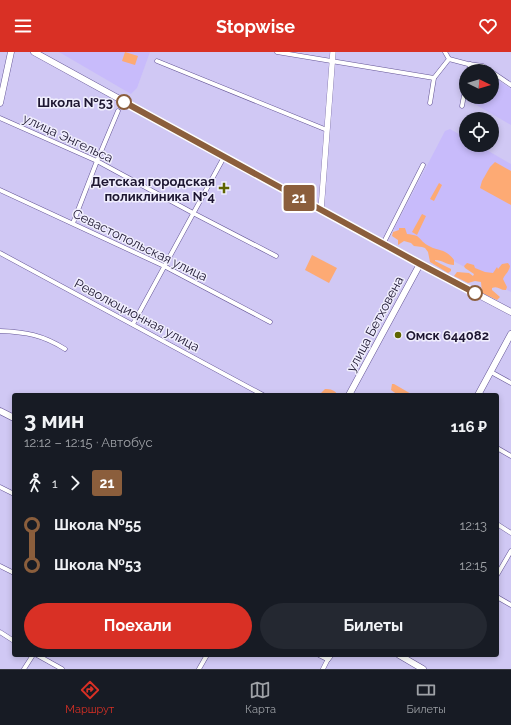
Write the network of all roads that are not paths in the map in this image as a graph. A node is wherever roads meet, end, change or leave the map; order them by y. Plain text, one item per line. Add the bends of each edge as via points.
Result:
1 (11, 52) edge
2 (34, 52) edge
3 (277, 52) edge
4 (333, 52) edge
5 (445, 52) edge
6 (449, 59) junction
7 (157, 60) dead end
8 (332, 62) junction
9 (470, 64) edge
10 (499, 76) edge
11 (434, 78) junction
12 (511, 85) edge
13 (0, 103) edge
14 (430, 103) dead end
15 (118, 111) dead end
16 (0, 118) edge
17 (327, 130) junction
18 (224, 157) junction
19 (97, 161) junction
20 (423, 165) dead end
21 (0, 190) edge
22 (321, 210) junction
23 (193, 213) junction
24 (73, 223) junction
25 (383, 244) junction
26 (0, 253) edge
27 (276, 256) dead end
28 (420, 264) junction
29 (164, 266) junction
30 (511, 312) edge
31 (270, 322) dead end
32 (133, 324) junction
33 (0, 331) edge
34 (511, 334) edge
35 (65, 349) dead end
36 (490, 372) junction
37 (511, 383) edge
38 (259, 393) edge
39 (350, 393) edge
40 (479, 393) edge
41 (0, 411) edge
42 (12, 417) edge
43 (499, 449) edge
44 (511, 456) edge
45 (0, 487) edge
46 (12, 493) edge
47 (499, 525) edge
48 (511, 533) edge
49 (511, 551) edge
50 (0, 566) edge
51 (12, 572) edge
52 (499, 572) edge
53 (499, 598) edge
54 (511, 605) edge
55 (0, 632) edge
56 (12, 640) edge
57 (32, 657) edge
58 (41, 657) edge
59 (206, 657) edge
60 (329, 657) edge
61 (403, 657) edge
62 (24, 669) edge
63 (62, 669) edge
64 (199, 669) edge
65 (323, 669) edge
66 (424, 669) edge

1 - 13 main road
2 - 18 main road
3 - 8 street
4 - 8 main road
5 - 6 street
6 - 9 street
6 - 11 street
7 - 17 street
8 - 11 street
8 - 17 main road
10 - 12 street
11 - 14 street
15 - 19 street
16 - 19 street, улица Энгельса
17 - 22 main road
18 - 22 main road
18 - 23 street
19 - 23 street, улица Энгельса
19 - 24 street
20 - 25 street
21 - 24 street, Севастопольская улица
22 - 25 main road
23 - 27 street, улица Энгельса
23 - 29 street
24 - 29 street, Севастопольская улица
25 - 28 main road
26 - 32 street, Революционная улица
28 - 30 main road
28 - 39 main road, улица Бетховена
29 - 31 street, Севастопольская улица
29 - 32 street
32 - 38 street, Революционная улица
33 - 35 street via 38,335
34 - 36 main road
36 - 37 street
36 - 40 main road
41 - 42 main road
43 - 44 street
45 - 46 street
47 - 48 street
49 - 52 street
50 - 51 street
53 - 54 street
55 - 56 street
57 - 62 street
58 - 63 street
59 - 64 street
60 - 65 street
61 - 66 main road

